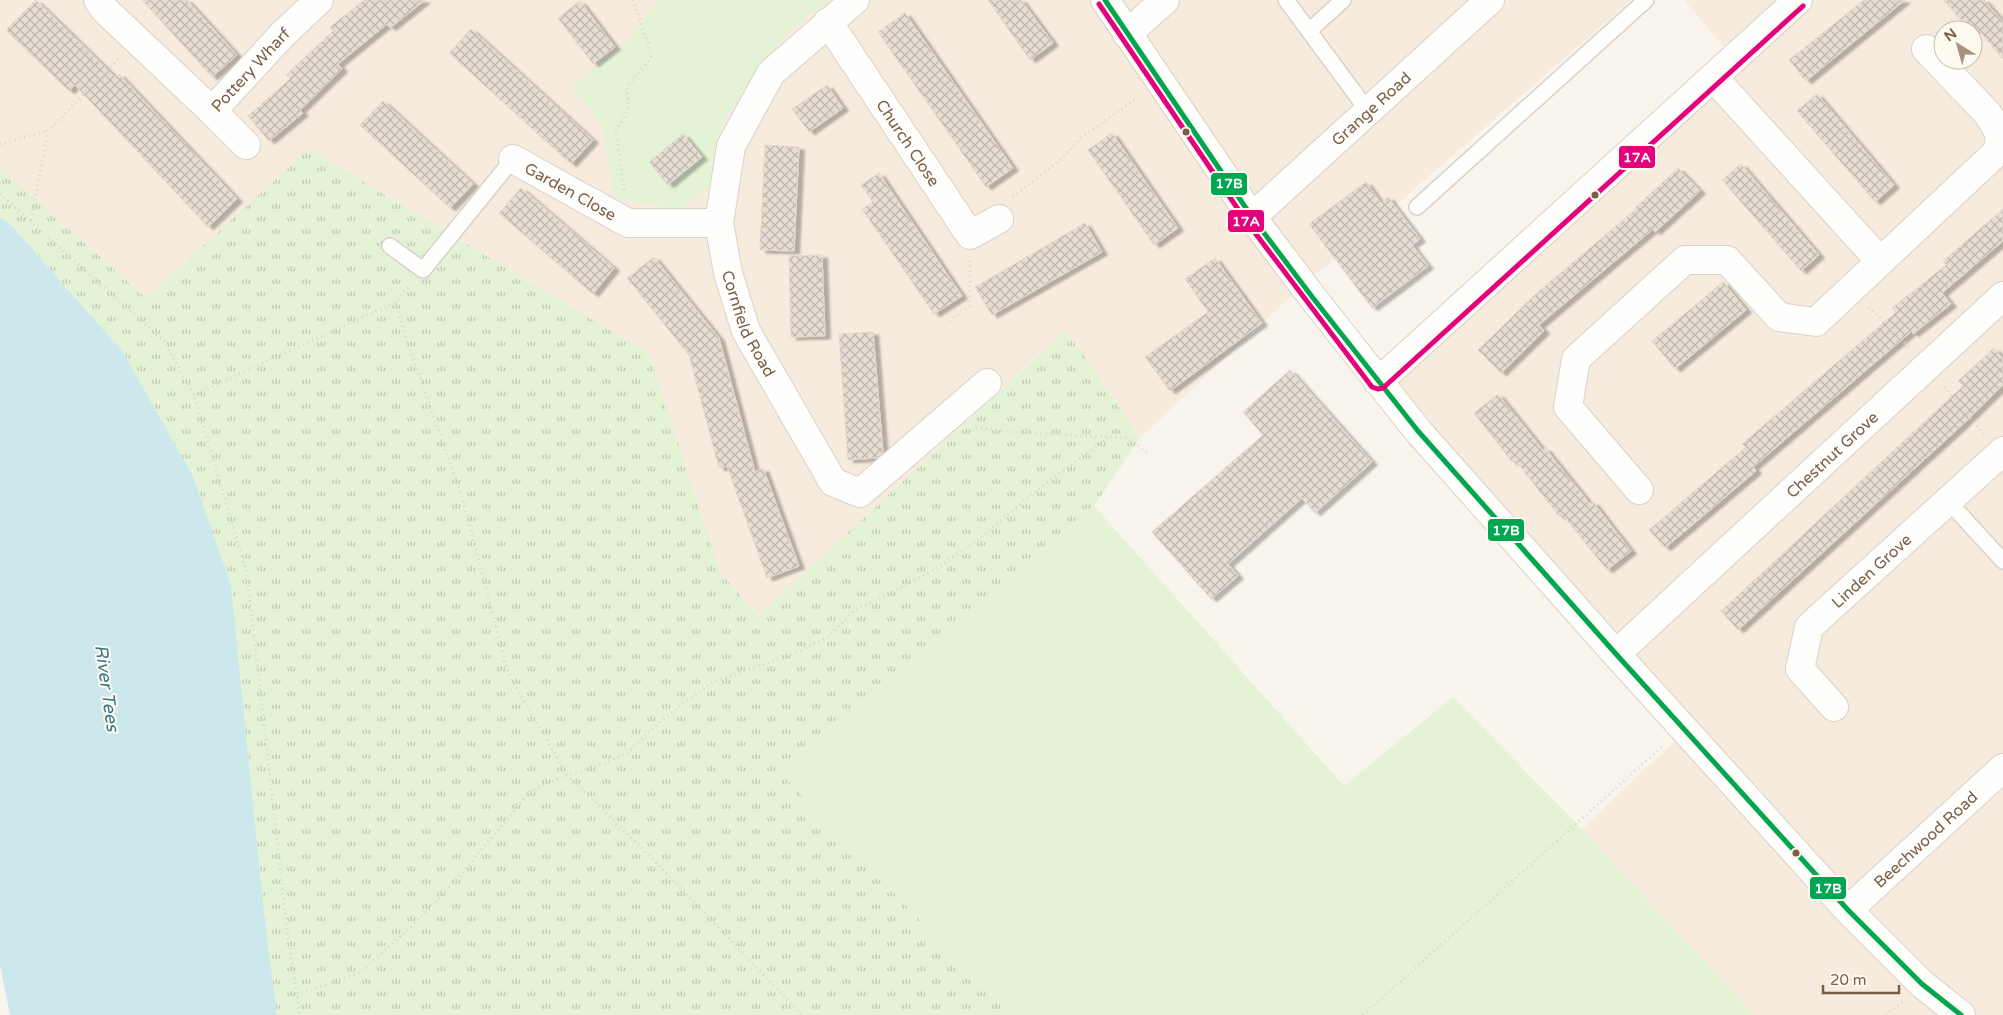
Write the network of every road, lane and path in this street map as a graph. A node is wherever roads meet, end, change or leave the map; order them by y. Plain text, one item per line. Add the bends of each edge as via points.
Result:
1 (98, 0) edge
2 (319, 0) edge
3 (633, 0) edge
4 (855, 0) edge
5 (1105, 0) edge
6 (1165, 0) edge
7 (1286, 0) edge
8 (1342, 0) edge
9 (1490, 0) edge
10 (1646, 0) edge
11 (1798, 0) edge
12 (828, 22) junction
13 (1309, 31) junction
14 (1127, 34) junction
15 (136, 40) junction
16 (1926, 49) dead end
17 (1713, 77) junction
18 (1159, 81) junction
19 (212, 111) junction
20 (1368, 111) junction
21 (48, 131) junction
22 (0, 144) edge
23 (246, 145) dead end
24 (513, 159) joint
25 (0, 194) edge
26 (1417, 207) dead end
27 (1252, 217) junction
28 (999, 219) joint
29 (30, 220) junction
30 (628, 223) junction
31 (719, 223) junction
32 (970, 235) junction
33 (390, 246) dead end
34 (1880, 261) junction
35 (423, 270) junction
36 (2003, 296) edge
37 (396, 302) junction
38 (949, 321) dead end
39 (1378, 382) junction
40 (987, 383) dead end
41 (194, 395) junction
42 (941, 422) junction
43 (1110, 437) junction
44 (2003, 451) edge
45 (1147, 453) dead end
46 (1639, 490) dead end
47 (1948, 500) junction
48 (2003, 561) edge
49 (1616, 654) junction
50 (1834, 707) dead end
51 (1682, 729) junction
52 (2003, 768) edge
53 (566, 776) junction
54 (1848, 910) junction
55 (297, 995) junction
56 (300, 1015) edge
57 (802, 1015) edge
58 (1363, 1015) edge
59 (1961, 1015) edge

1 - 15 street, Pottery Wharf
2 - 19 street, Pottery Wharf via 276,40
3 - 30 path via 652,56 627,87 628,110 616,130
4 - 12 street, Cornfield Road
5 - 14 street
6 - 14 street
7 - 13 lane
8 - 13 lane
9 - 20 street, Grange Road
10 - 26 lane
11 - 17 street
12 - 31 street, Cornfield Road via 771,73 731,146
12 - 32 street, Church Close
13 - 20 lane
14 - 18 street
15 - 19 street, Pottery Wharf
15 - 21 path
16 - 34 street via 1988,114 2000,134 1998,151
17 - 34 street
17 - 39 street
18 - 27 street
18 - 28 path via 1081,138 1061,159 1015,194
19 - 23 street
20 - 27 street, Grange Road
21 - 22 path
21 - 29 path
24 - 30 street, Garden Close
24 - 35 lane
25 - 29 path
27 - 39 street
28 - 32 street
29 - 41 path via 164,341
30 - 31 street, Garden Close
31 - 42 street, Cornfield Road via 728,273 746,331 833,482 860,493
32 - 38 path via 970,306
33 - 35 lane
34 - 46 street via 1816,322 1779,317 1727,260 1685,260 1576,359 1568,408
35 - 37 path
36 - 49 street, Chestnut Grove
37 - 41 path
37 - 53 path via 463,500 508,673
39 - 49 street
40 - 42 street, Cornfield Road
41 - 55 path via 247,574
42 - 43 path via 1010,432
43 - 45 path via 1128,438
43 - 53 path via 1041,487 974,543 928,573 855,610 830,636 711,683 662,720 627,753
44 - 47 street, Linden Grove
47 - 48 lane
47 - 50 street, Linden Grove via 1809,627 1800,669
49 - 51 street
51 - 54 street
51 - 58 path
52 - 54 street, Beechwood Road
53 - 55 path via 531,791 415,923 361,972
53 - 57 path via 648,854
54 - 59 street via 1922,984
55 - 56 path

